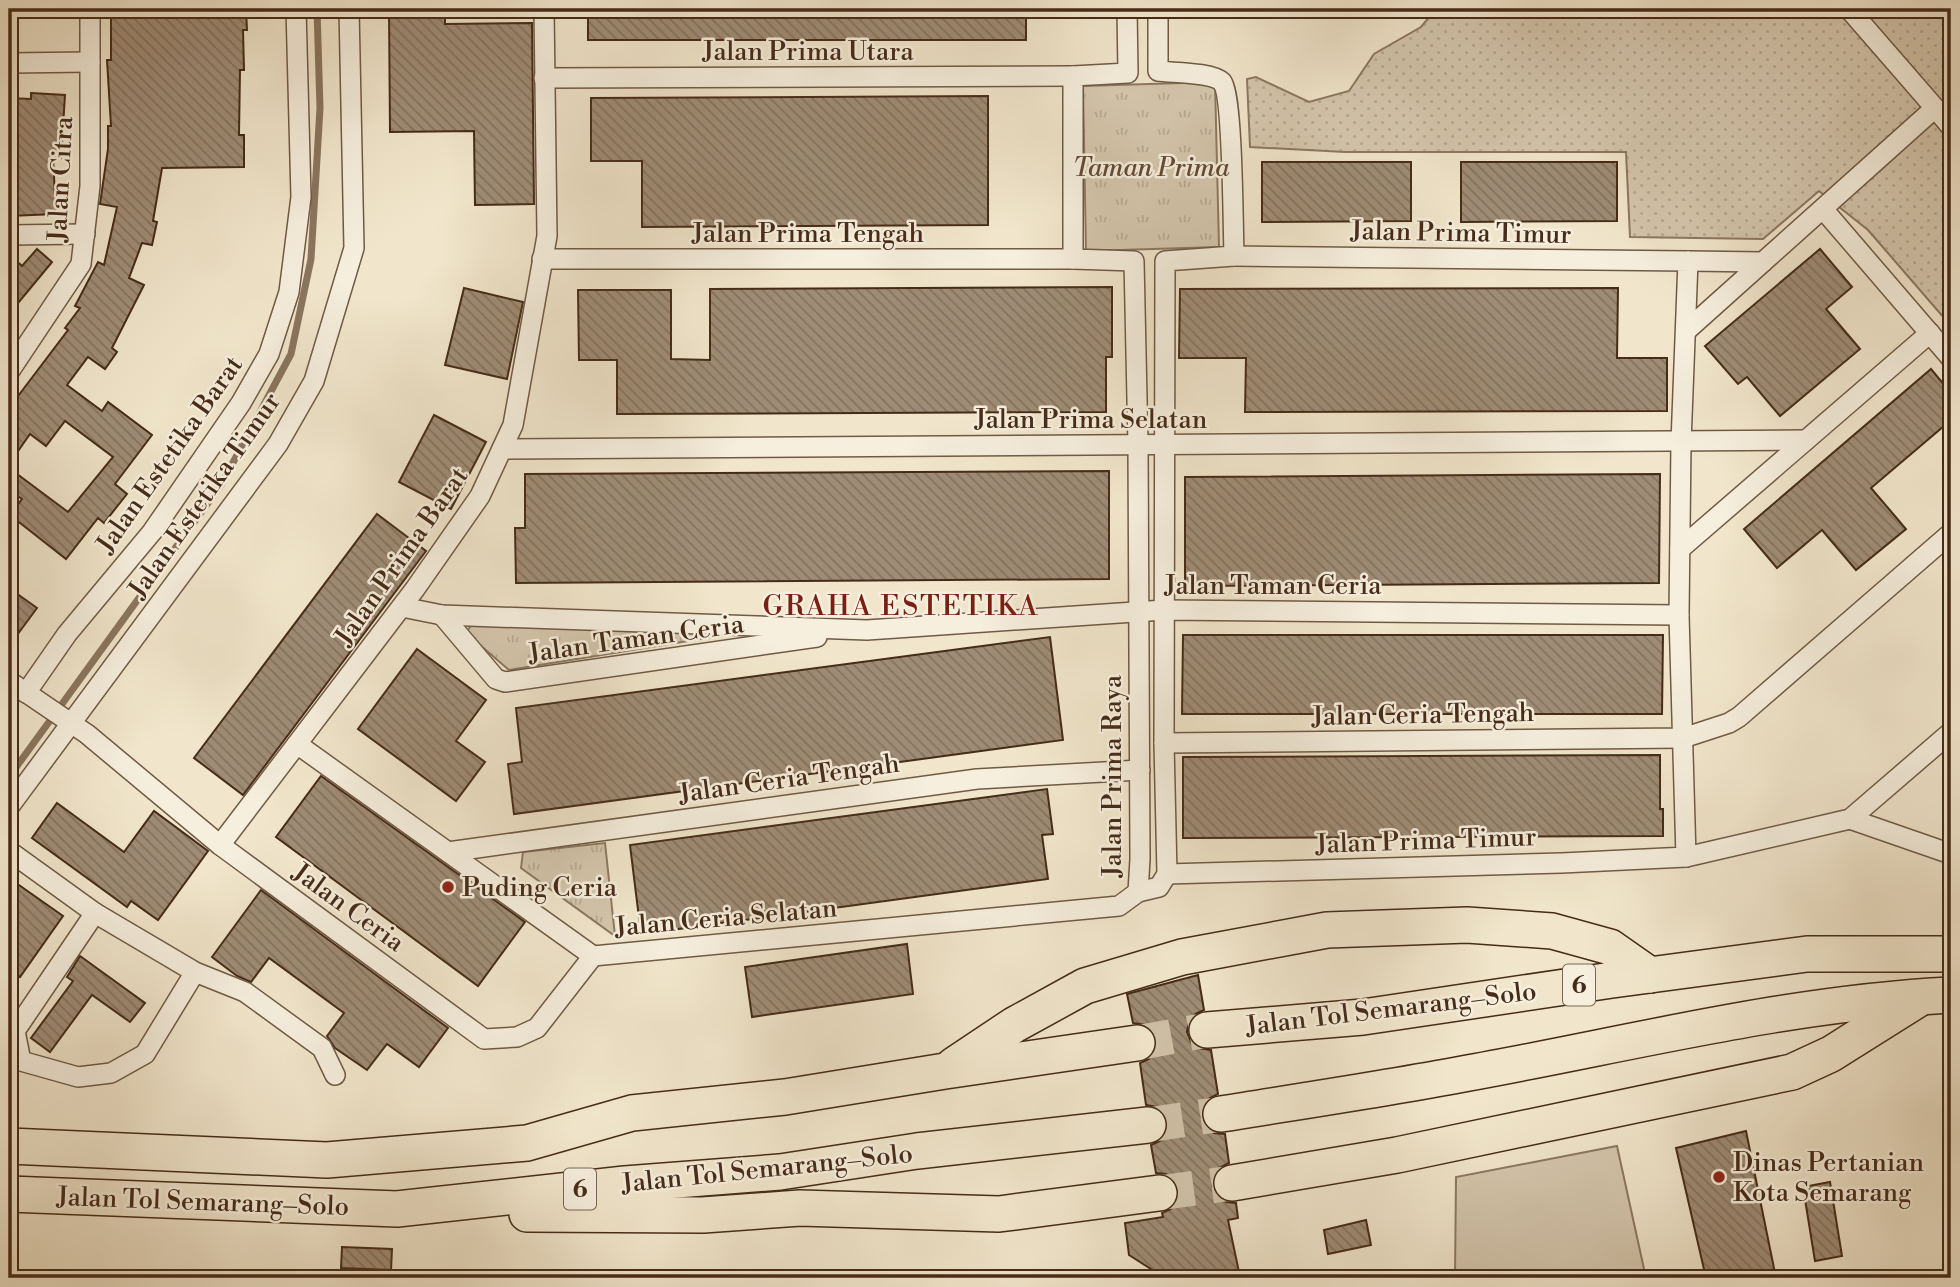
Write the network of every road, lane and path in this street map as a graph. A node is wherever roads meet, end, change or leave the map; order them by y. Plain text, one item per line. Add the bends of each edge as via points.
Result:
1 (90, 9) edge
2 (296, 9) edge
3 (349, 9) edge
4 (544, 9) edge
5 (1127, 9) edge
6 (1158, 9) edge
7 (1849, 9) edge
8 (9, 62) edge
9 (90, 62) junction
10 (1158, 71) junction
11 (1128, 73) junction
12 (1073, 76) junction
13 (544, 78) junction
14 (1935, 108) junction
15 (1951, 127) edge
16 (1823, 209) junction
17 (85, 234) junction
18 (9, 235) edge
19 (1234, 256) junction
20 (542, 259) junction
21 (1073, 259) junction
22 (1134, 261) junction
23 (1165, 261) junction
24 (1688, 261) junction
25 (1763, 262) junction
26 (1686, 331) junction
27 (1930, 333) junction
28 (1951, 358) edge
29 (9, 372) edge
30 (1806, 440) junction
31 (1681, 443) junction
32 (1165, 444) junction
33 (1138, 445) junction
34 (502, 449) junction
35 (1951, 533) edge
36 (1680, 549) junction
37 (402, 607) junction
38 (1164, 610) junction
39 (1137, 611) junction
40 (442, 615) junction
41 (1679, 615) junction
42 (867, 630) junction
43 (9, 681) edge
44 (31, 696) junction
45 (69, 722) junction
46 (1951, 732) edge
47 (1683, 738) junction
48 (1164, 743) junction
49 (297, 744) junction
50 (1140, 770) junction
51 (9, 807) edge
52 (1850, 818) junction
53 (220, 845) junction
54 (9, 851) edge
55 (448, 852) junction
56 (1951, 854) edge
57 (1686, 857) junction
58 (1167, 874) junction
59 (1138, 892) junction
60 (95, 913) junction
61 (1951, 954) edge
62 (593, 956) junction
63 (195, 971) junction
64 (1650, 975) junction
65 (1937, 996) edge
66 (12, 1030) edge
67 (1207, 1030) tunnel mouth
68 (1137, 1043) tunnel mouth
69 (945, 1070) junction
70 (335, 1075) dead end
71 (1221, 1114) tunnel mouth
72 (1148, 1125) tunnel mouth
73 (9, 1146) edge
74 (1232, 1183) tunnel mouth
75 (1159, 1193) tunnel mouth
76 (9, 1194) edge
77 (397, 1209) junction

1 - 9 street, Jalan Citra
2 - 44 street, Jalan Estetika Barat via 301,197 289,292 269,354 241,403 152,532 67,634
3 - 45 street, Jalan Estetika Timur via 354,248 314,381 278,444
4 - 13 street, Jalan Prima Barat
5 - 11 street
6 - 10 street
7 - 14 street
8 - 9 street
9 - 17 street, Jalan Citra via 90,186
10 - 11 street
10 - 19 street via 1212,77 1225,89
11 - 12 street
12 - 13 street, Jalan Prima Utara
12 - 21 street
13 - 20 street, Jalan Prima Barat via 547,236
14 - 15 street
14 - 16 street
16 - 25 street
16 - 27 street
17 - 18 street
17 - 29 street, Jalan Citra via 81,264
19 - 23 street
19 - 24 street, Jalan Prima Timur
20 - 21 street, Jalan Prima Tengah
20 - 34 street, Jalan Prima Barat via 513,425
21 - 22 street
22 - 23 street
22 - 33 street, Jalan Prima Raya
23 - 32 street, Jalan Prima Raya
24 - 25 street, Jalan Prima Timur
24 - 26 street
25 - 26 street
26 - 31 street
27 - 28 street
27 - 30 street
30 - 31 street
30 - 36 street
31 - 32 street, Jalan Prima Selatan
31 - 36 street
32 - 33 street, Jalan Prima Selatan
32 - 38 street, Jalan Prima Raya
33 - 34 street, Jalan Prima Selatan
33 - 39 street, Jalan Prima Raya
34 - 37 street, Jalan Prima Barat via 480,496
35 - 47 street via 1739,717
36 - 41 street
37 - 40 street, Jalan Taman Ceria
37 - 49 street, Jalan Prima Barat
38 - 39 street, Jalan Taman Ceria
38 - 41 street, Jalan Taman Ceria
38 - 48 street, Jalan Prima Raya
39 - 42 street, Jalan Taman Ceria
39 - 50 street, Jalan Prima Raya
40 - 42 street, Jalan Taman Ceria
40 - 42 street, Jalan Taman Ceria via 496,679 505,682
41 - 47 street
43 - 44 street, Jalan Ceria
44 - 45 street, Jalan Ceria
45 - 51 street, Jalan Estetika Timur
45 - 53 street, Jalan Ceria
46 - 52 street, Jalan Prima Timur
47 - 48 street, Jalan Ceria Tengah
47 - 57 street
48 - 58 street, Jalan Prima Raya
49 - 53 street, Jalan Prima Barat
49 - 55 street, Jalan Ceria Selatan
50 - 55 street, Jalan Ceria Tengah via 977,779
50 - 59 street, Jalan Prima Raya
52 - 56 street
52 - 57 street, Jalan Prima Timur
53 - 62 street, Jalan Ceria via 485,1039 517,1037 537,1028
54 - 60 street
55 - 62 street, Jalan Ceria Selatan
57 - 58 street, Jalan Prima Timur
58 - 59 street, Jalan Prima Raya via 1159,887
59 - 62 street, Jalan Ceria Selatan via 1119,906
60 - 63 street
60 - 66 street
61 - 64 highway, Jalan Tol Semarang–Solo / 6 via 1807,954
63 - 66 street via 145,1054 111,1073 78,1077 25,1063
63 - 70 street via 245,992 321,1048
64 - 67 highway, Jalan Tol Semarang–Solo / 6 via 1363,1017
64 - 69 highway via 1610,947 1552,931 1467,925 1327,930 1182,957 1085,986
65 - 71 highway via 1882,999 1714,1024 1463,1074
65 - 74 highway via 1792,1072 1397,1155
68 - 69 highway, Jalan Tol Semarang–Solo / 6
69 - 73 highway, Jalan Tol Semarang–Solo / 6 via 785,1097 632,1113 527,1143 341,1158
72 - 77 highway, Jalan Tol Semarang–Solo / 6 via 929,1149 779,1172
75 - 77 highway via 999,1214 800,1208 703,1215
76 - 77 highway, Jalan Tol Semarang–Solo / 6

